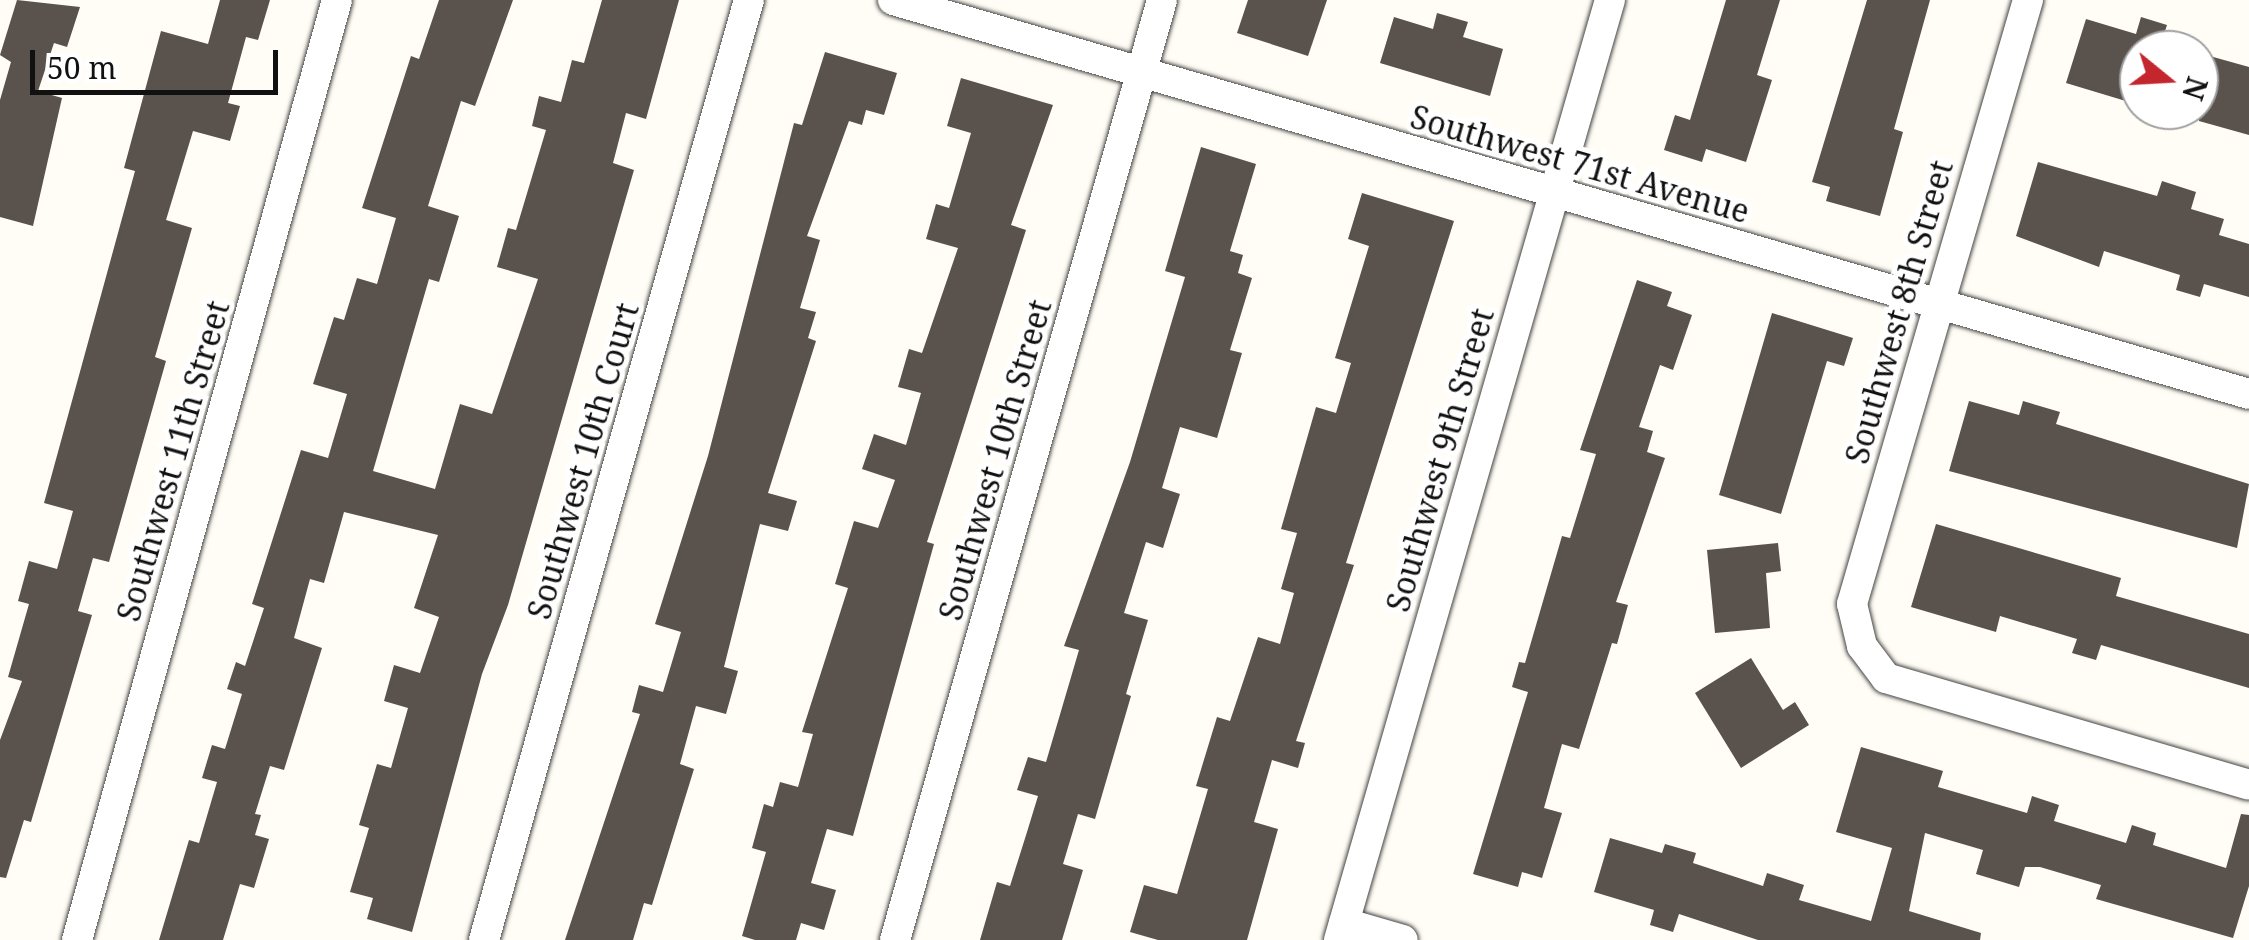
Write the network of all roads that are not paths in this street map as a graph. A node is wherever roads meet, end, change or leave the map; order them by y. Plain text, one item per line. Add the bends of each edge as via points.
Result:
1 (338, 0) edge
2 (749, 0) edge
3 (893, 0) edge
4 (1162, 0) edge
5 (1610, 0) edge
6 (2028, 0) edge
7 (1141, 74) junction
8 (1552, 192) junction
9 (1936, 304) junction
10 (2249, 394) edge
11 (2249, 785) edge
12 (1341, 932) edge
13 (77, 940) edge
14 (484, 940) edge
15 (895, 940) edge
16 (1403, 940) edge

1 - 13 street, Southwest 11th Street
2 - 14 street, Southwest 10th Court
3 - 7 street, Southwest 71st Avenue
4 - 7 street, Southwest 10th Street
5 - 8 street, Southwest 9th Street
6 - 9 street, Southwest 8th Street
7 - 8 street, Southwest 71st Avenue
7 - 15 street, Southwest 10th Street
8 - 9 street, Southwest 71st Avenue
8 - 12 street, Southwest 9th Street
9 - 10 street, Southwest 71st Avenue
9 - 11 street, Southwest 8th Street via 1852,604 1862,646 1886,678
12 - 16 street

